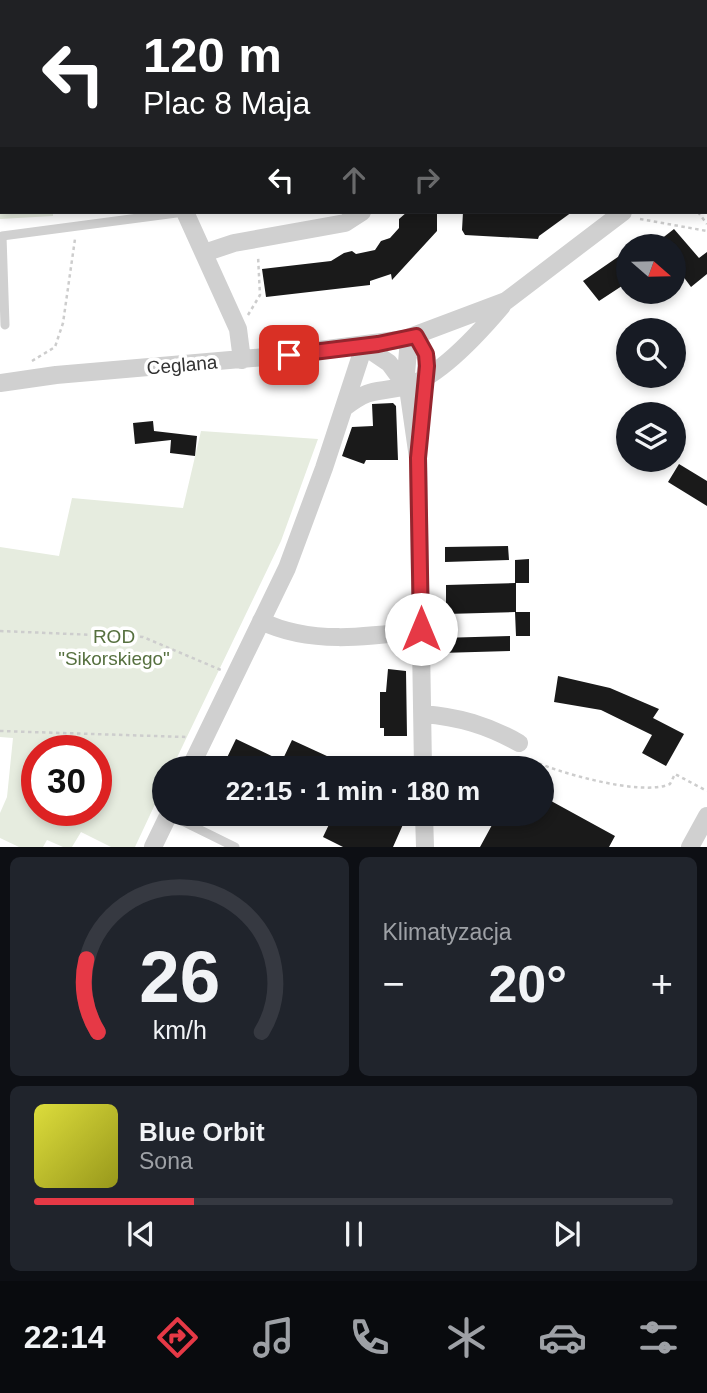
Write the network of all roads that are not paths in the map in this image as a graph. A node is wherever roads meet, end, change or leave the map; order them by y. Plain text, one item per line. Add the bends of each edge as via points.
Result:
1 (167, 214) edge
2 (185, 214) edge
3 (359, 214) edge
4 (620, 214) edge
5 (1, 236) edge
6 (204, 253) junction
7 (506, 301) junction
8 (5, 325) dead end
9 (416, 336) junction
10 (364, 346) junction
11 (242, 360) junction
12 (426, 377) junction
13 (0, 383) edge
14 (406, 386) junction
15 (345, 408) junction
16 (418, 458) junction
17 (261, 621) junction
18 (421, 629) junction
19 (423, 714) junction
20 (517, 747) road end
21 (196, 756) edge
22 (424, 756) edge
23 (707, 816) edge
24 (163, 826) edge
25 (193, 826) edge
26 (424, 826) edge
27 (153, 847) edge
28 (235, 847) edge
29 (425, 847) edge
30 (690, 847) edge

1 - 5 lane
2 - 6 street
3 - 6 street via 345,223
4 - 7 street
5 - 8 lane
6 - 11 street via 242,342
7 - 9 street, Ceglana
7 - 12 street via 479,333
9 - 10 street, Ceglana
9 - 12 street via 426,354
9 - 14 street via 407,356
10 - 11 street, Ceglana
10 - 14 street via 389,363
10 - 15 street
11 - 13 street, Ceglana
12 - 14 street
12 - 16 street
14 - 15 street via 366,392
14 - 16 street
15 - 17 street via 297,542
16 - 18 street
17 - 18 street via 290,634 312,637
17 - 21 street
18 - 19 street
19 - 20 street via 454,716 489,726
19 - 22 street
23 - 30 street
24 - 27 street
25 - 28 lane
26 - 29 street

